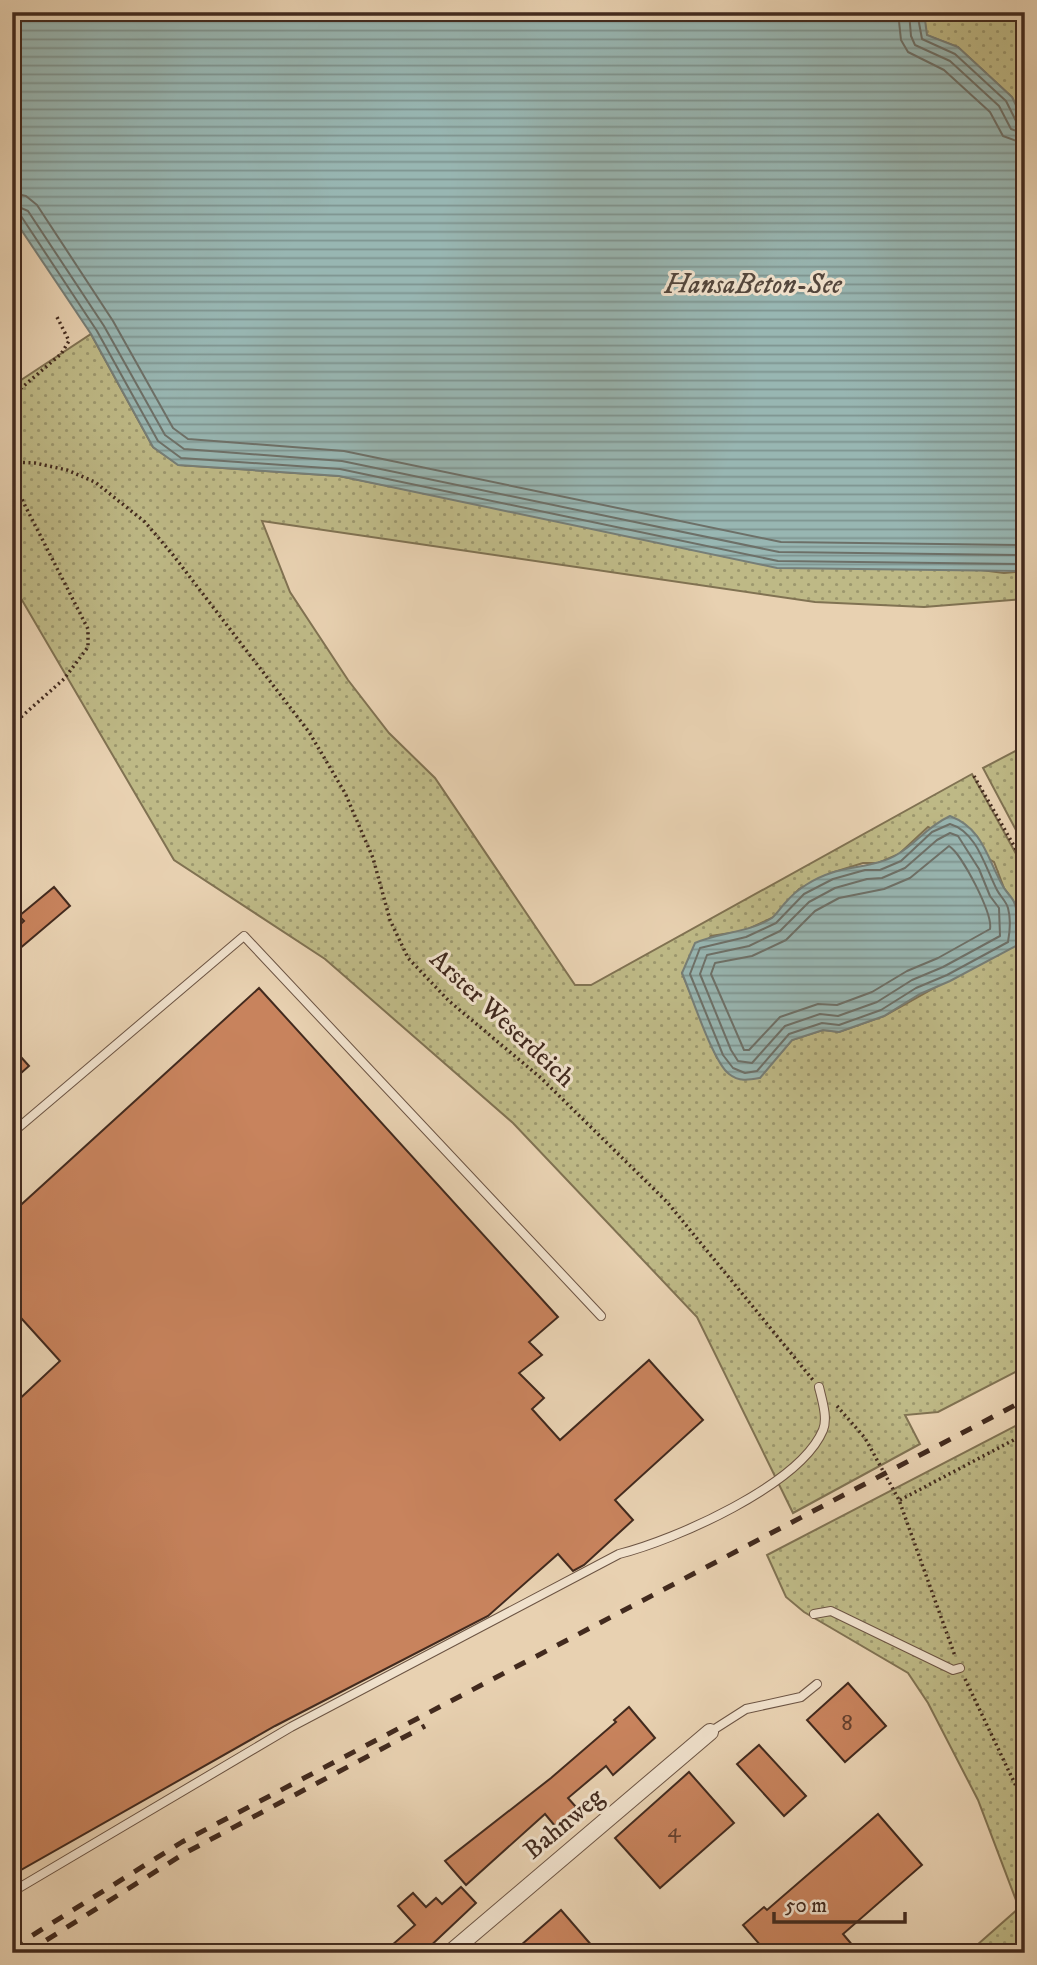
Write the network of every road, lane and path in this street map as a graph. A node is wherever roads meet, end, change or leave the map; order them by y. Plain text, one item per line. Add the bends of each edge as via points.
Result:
1 (57, 317) dead end
2 (12, 396) edge
3 (12, 461) edge
4 (12, 480) edge
5 (12, 726) edge
6 (974, 776) dead end
7 (1025, 865) edge
8 (12, 1133) edge
9 (601, 1316) dead end
10 (819, 1387) junction
11 (1025, 1434) edge
12 (900, 1500) junction
13 (906, 1523) dead end
14 (814, 1614) dead end
15 (960, 1668) dead end
16 (817, 1684) dead end
17 (709, 1732) joint
18 (12, 1892) edge
19 (450, 1953) edge
20 (656, 1953) edge
21 (664, 1953) edge

1 - 2 path via 69,341 61,354
3 - 10 path, Arster Weserdeich via 67,470 95,482 145,522 309,732 345,793 408,958 449,1001 541,1078 667,1202
4 - 5 path via 88,629 88,647 64,679
6 - 7 path
8 - 9 lane via 244,936
10 - 12 path, Arster Weserdeich via 865,1438
10 - 18 lane via 824,1428 796,1467 744,1501 656,1544 619,1554 291,1727
11 - 12 path
12 - 13 path, Arster Weserdeich
14 - 15 lane via 831,1611 953,1670
16 - 17 lane via 801,1697 746,1709
17 - 19 street, Bahnweg
20 - 21 lane

